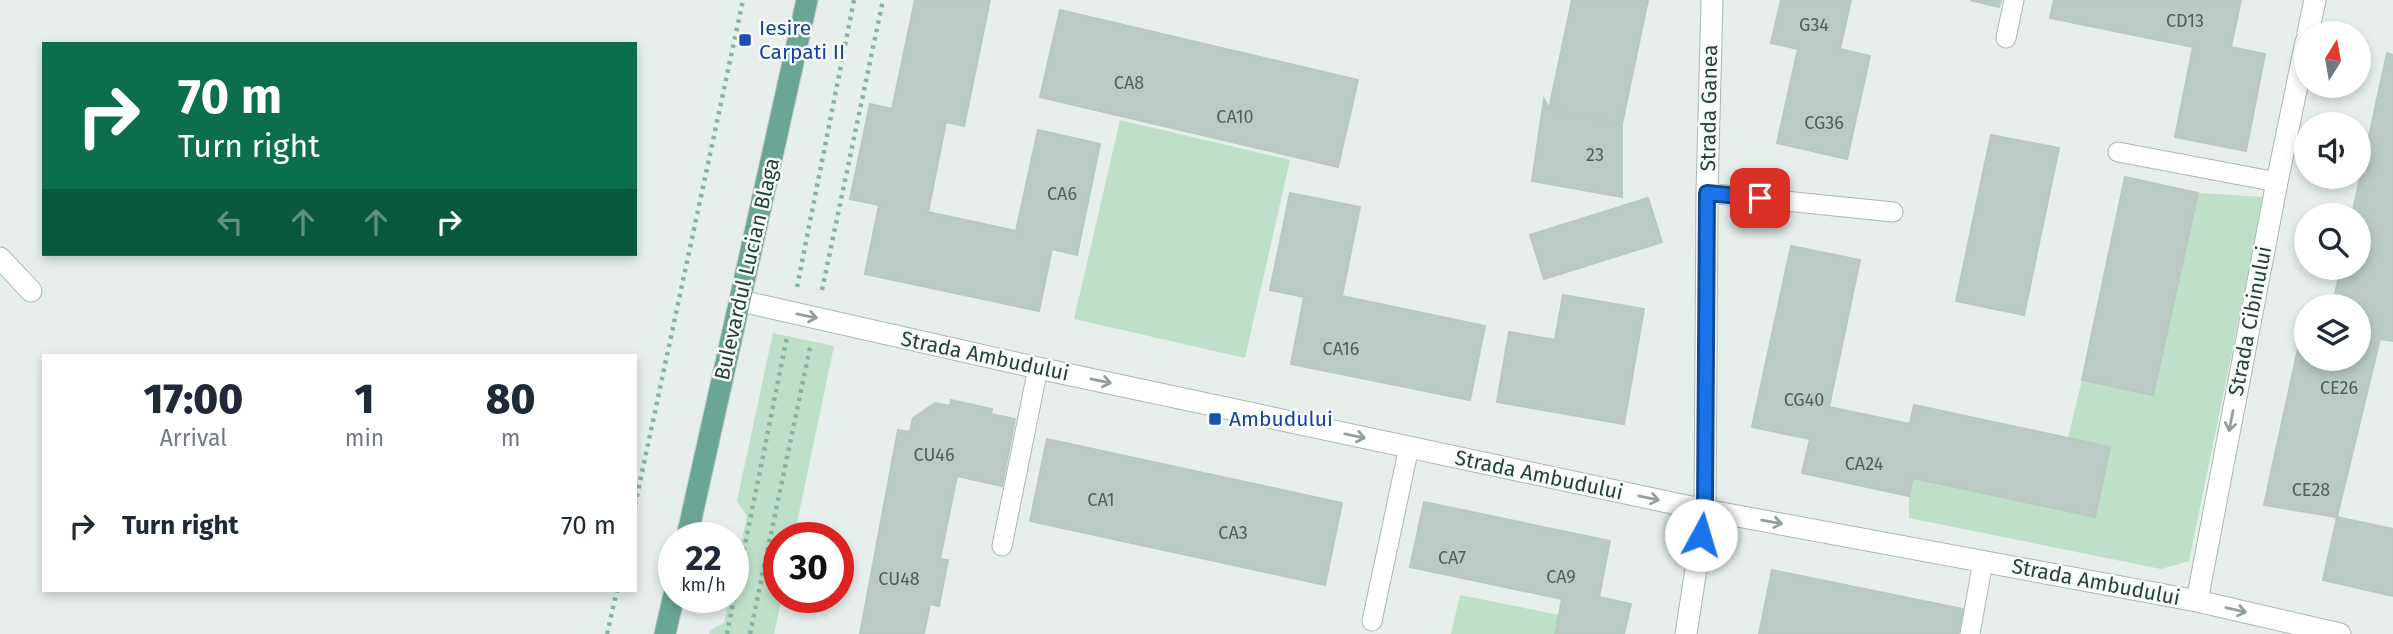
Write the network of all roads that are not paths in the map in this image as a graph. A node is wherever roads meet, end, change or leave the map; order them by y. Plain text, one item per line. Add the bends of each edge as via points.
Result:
1 (807, 0) edge
2 (1712, 0) edge
3 (2014, 0) edge
4 (2315, 0) edge
5 (2311, 21) edge
6 (2006, 38) dead end
7 (2294, 98) edge
8 (2118, 152) dead end
9 (2277, 182) junction
10 (1707, 193) junction
11 (1893, 212) dead end
12 (0, 258) edge
13 (31, 291) dead end
14 (741, 301) junction
15 (1038, 368) junction
16 (1409, 447) junction
17 (1705, 510) junction
18 (690, 522) edge
19 (1002, 546) dead end
20 (1983, 561) junction
21 (2197, 601) junction
22 (670, 613) edge
23 (1372, 621) dead end
24 (2332, 633) edge
25 (665, 634) edge
26 (1686, 634) edge
27 (1970, 634) edge

1 - 14 main road, Bulevardul Lucian Blaga
2 - 10 street, Strada Ganea
3 - 6 lane
4 - 5 street
7 - 9 street, Strada Cibinului
8 - 9 lane
9 -> 21 street, Strada Cibinului
10 - 11 lane
10 - 17 street, Strada Ganea
12 - 13 street
14 -> 15 street, Strada Ambudului
14 - 18 main road, Bulevardul Lucian Blaga
15 -> 16 street, Strada Ambudului
15 - 19 lane
16 -> 17 street, Strada Ambudului
16 - 23 lane
17 -> 20 street, Strada Ambudului
17 - 26 street, Strada Ganea
20 - 21 street, Strada Ambudului
20 - 27 lane
21 -> 24 street, Strada Ambudului
22 - 25 main road

